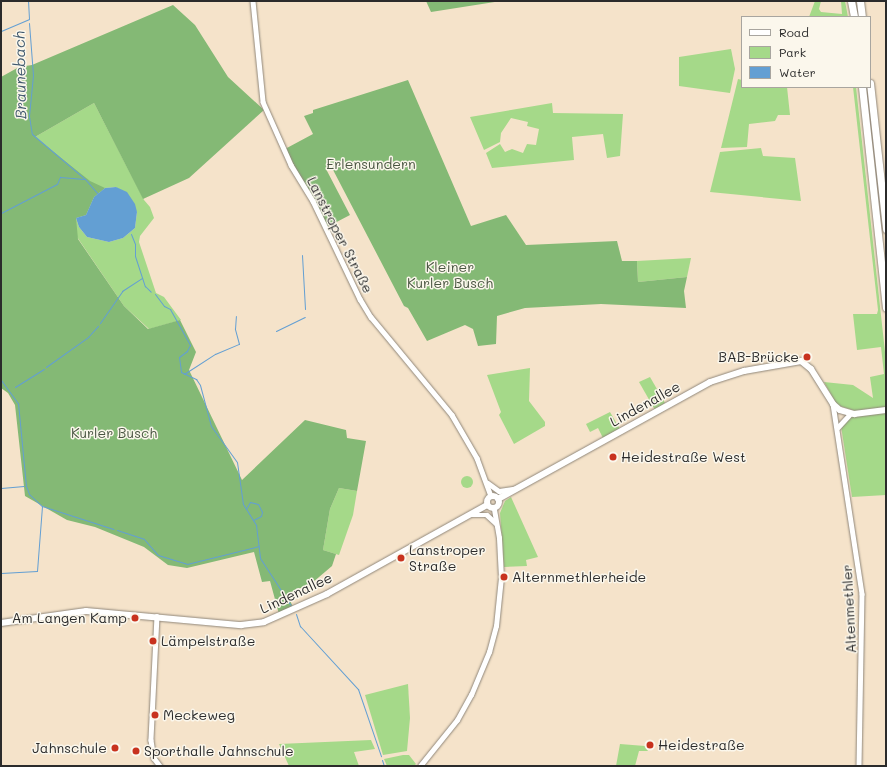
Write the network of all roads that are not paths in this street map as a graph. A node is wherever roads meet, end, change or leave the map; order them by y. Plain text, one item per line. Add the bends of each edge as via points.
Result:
1 (253, 1) edge
2 (851, 1) edge
3 (860, 1) edge
4 (854, 16) edge
5 (862, 16) edge
6 (862, 88) edge
7 (871, 88) edge
8 (886, 229) edge
9 (886, 308) edge
10 (833, 404) junction
11 (886, 410) edge
12 (850, 414) junction
13 (838, 427) junction
14 (487, 482) junction
15 (515, 489) junction
16 (491, 496) junction
17 (498, 499) junction
18 (487, 505) junction
19 (494, 509) junction
20 (468, 516) junction
21 (497, 524) junction
22 (156, 616) junction
23 (1, 623) edge
24 (160, 766) edge
25 (420, 766) edge
26 (859, 766) edge

1 - 14 street, Lanstroper Straße via 264,106 291,165 313,201 360,299 375,322 452,415 473,450
2 - 4 highway
3 - 5 highway
6 - 9 highway
7 - 8 highway
10 - 12 main road
10 - 13 street, Altenmethler
10 - 15 main road, Lindenallee via 806,364 794,361 718,378
11 - 12 main road
12 - 13 street
13 - 26 street, Altenmethler via 862,594
14 - 15 street, Lindenallee via 499,491
14 - 16 street, Lanstroper Straße
15 - 17 main road, Lindenallee
16 - 17 main road
16 - 18 main road via 486,501
17 - 19 main road via 499,505
18 - 19 main road
18 - 20 main road, Lindenallee
19 - 21 street
20 - 21 street via 487,515
20 - 22 main road, Lindenallee via 327,594 268,621 242,625
21 - 25 street via 501,578 496,626 489,652 472,695 457,720
22 - 23 main road, Lindenallee via 77,611
22 - 24 street via 151,742 154,758

